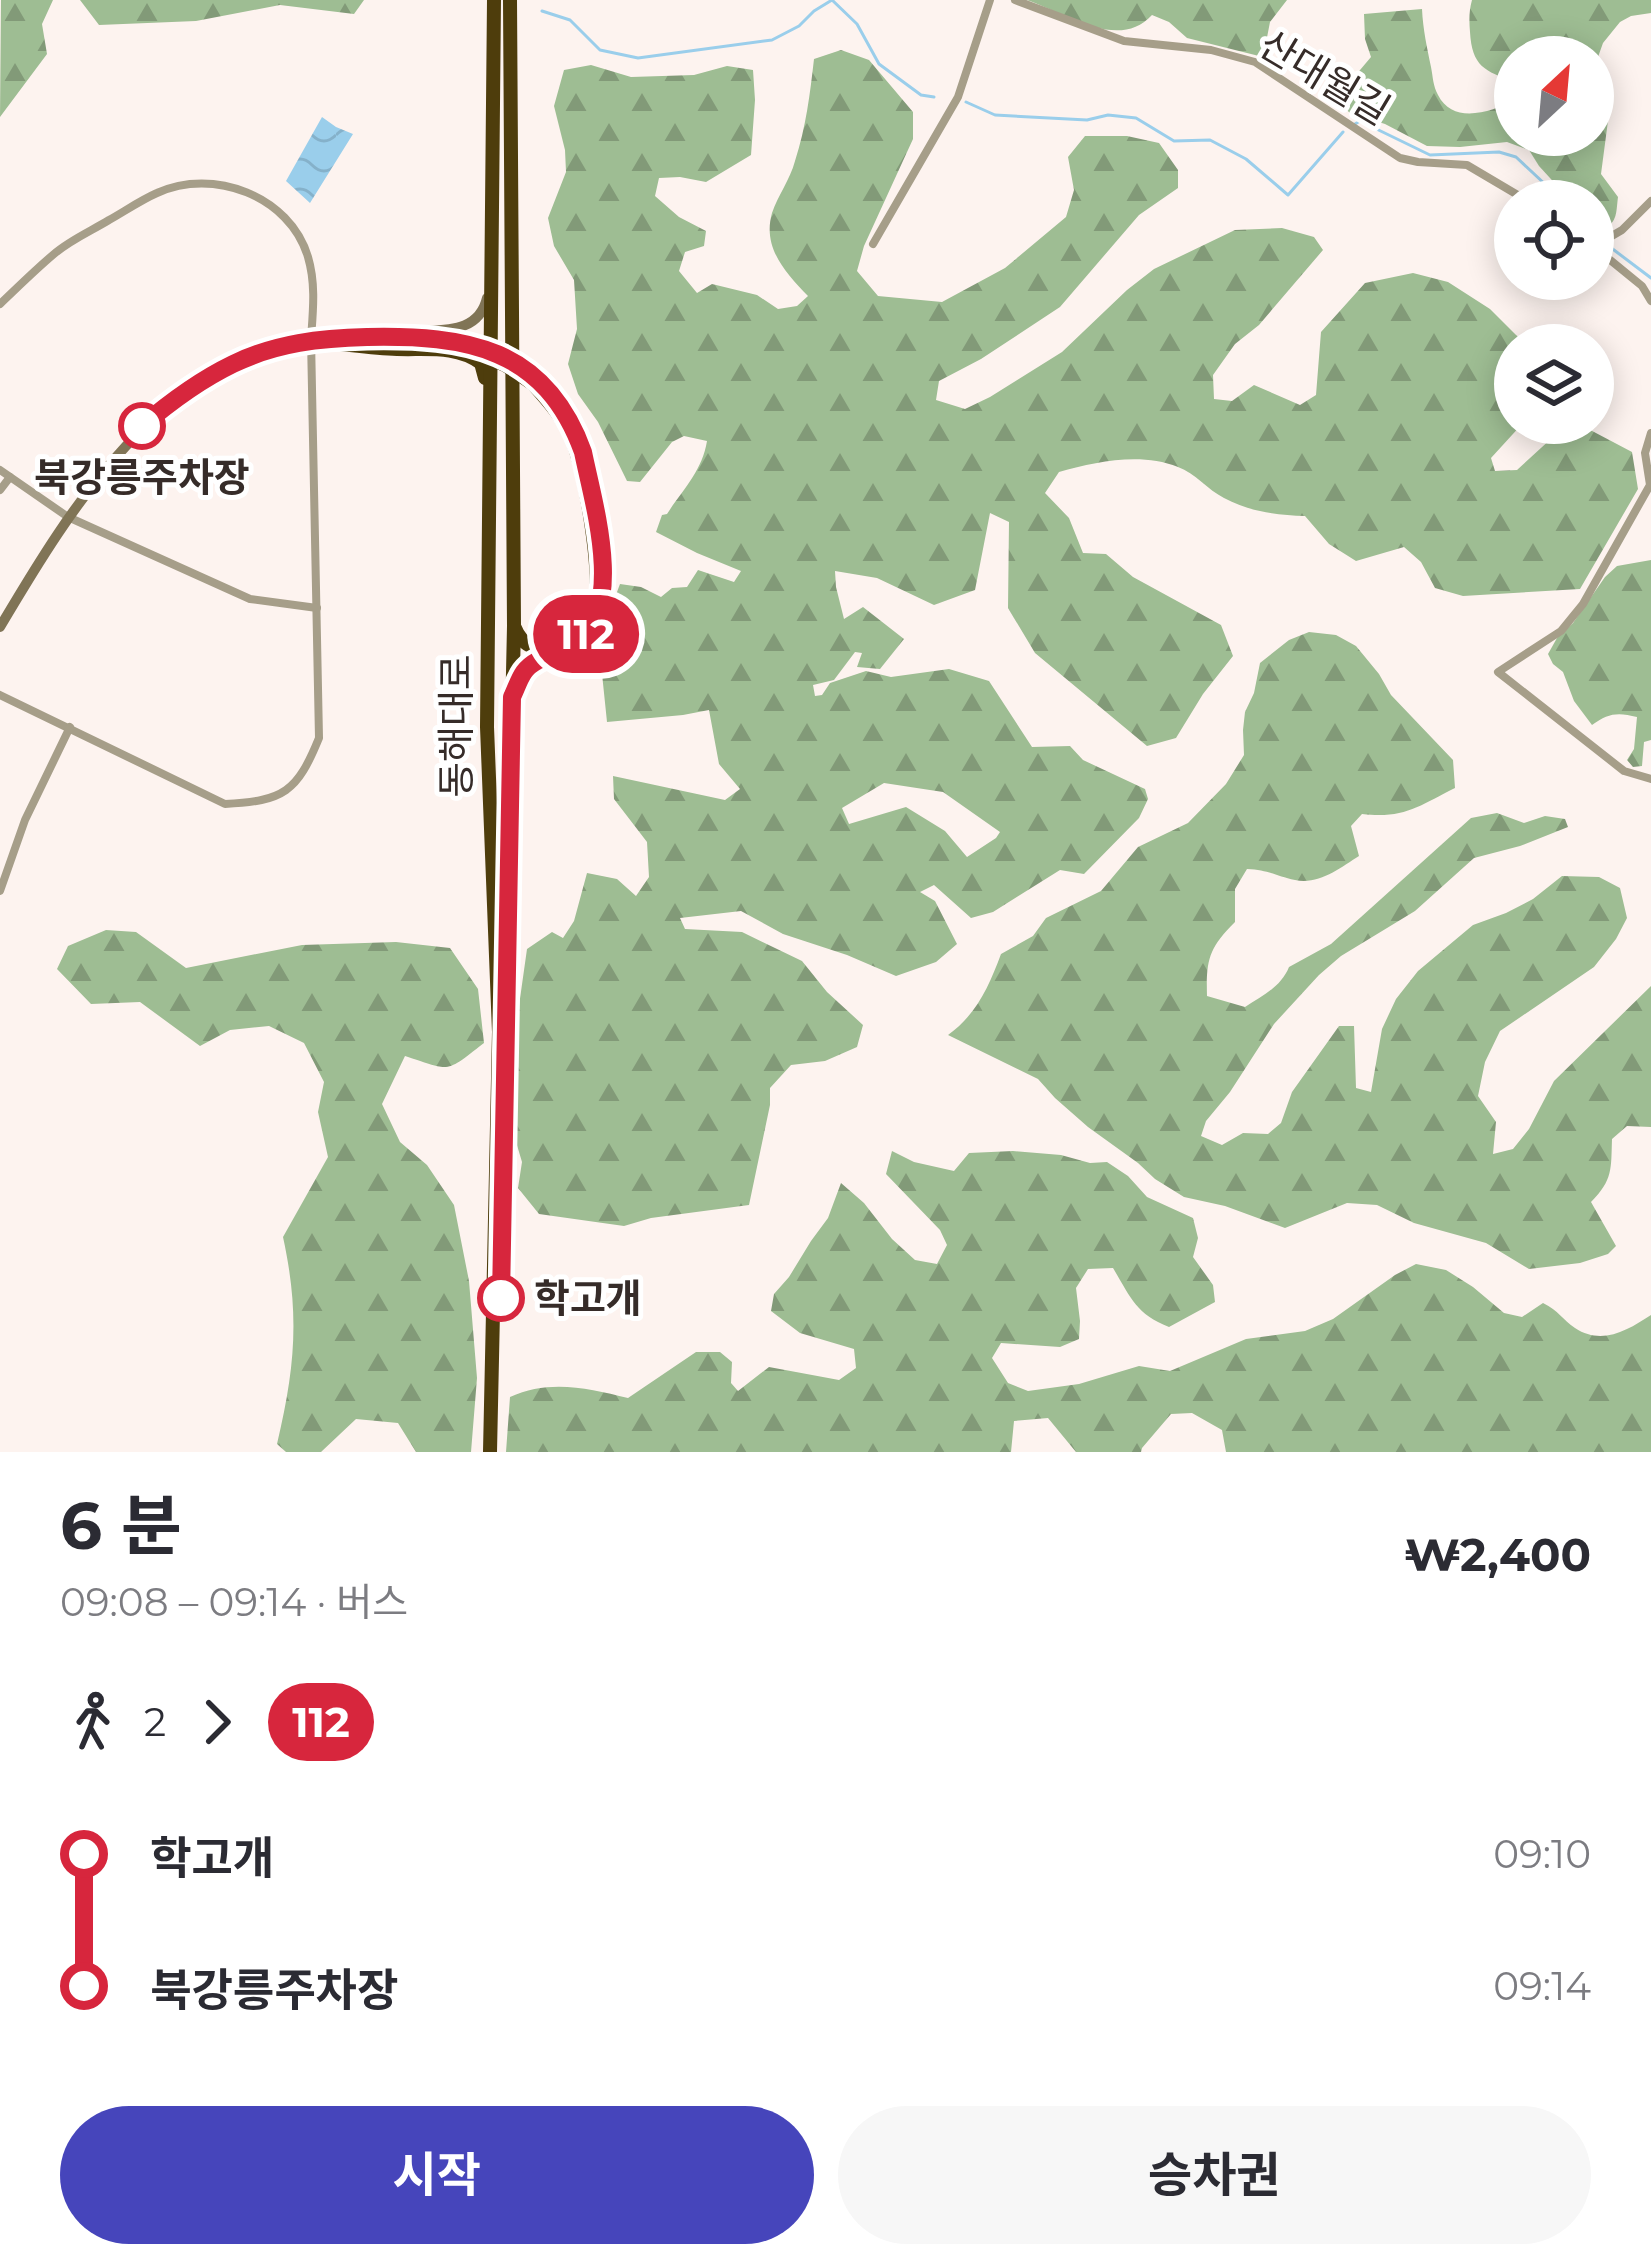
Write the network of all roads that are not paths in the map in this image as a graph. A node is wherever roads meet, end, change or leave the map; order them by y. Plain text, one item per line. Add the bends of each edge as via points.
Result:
1 (494, 0) edge
2 (510, 0) edge
3 (990, 0) edge
4 (1016, 0) edge
5 (1494, 181) edge
6 (1651, 201) edge
7 (493, 235) junction
8 (1614, 235) edge
9 (873, 244) dead end
10 (1614, 263) edge
11 (1651, 301) edge
12 (0, 304) edge
13 (316, 340) junction
14 (535, 382) junction
15 (1651, 433) edge
16 (0, 470) edge
17 (488, 471) junction
18 (10, 477) junction
19 (0, 490) edge
20 (68, 517) junction
21 (317, 608) junction
22 (514, 626) junction
23 (0, 627) edge
24 (0, 695) edge
25 (512, 697) junction
26 (70, 727) junction
27 (1651, 779) edge
28 (0, 891) edge
29 (494, 1452) edge

1 - 7 highway, 동해대로
2 - 22 highway, 동해대로
3 - 9 street via 958,97
4 - 5 street, 산대월길 via 1124,41 1255,62 1400,158 1467,165
6 - 8 street
7 - 13 street via 489,292 473,323
7 - 17 highway, 동해대로
10 - 11 street
12 - 13 street via 58,250 160,191 226,185 275,208 294,228 308,254
13 - 14 highway, bridge via 468,346
13 - 17 highway via 446,349 481,363
13 - 20 street via 234,364 172,401
13 - 21 street
14 - 22 highway via 572,439 596,599 563,644 528,644
14 - 25 street via 555,399 583,452 602,602 580,641 529,666
15 - 27 street via 1650,485 1583,604 1561,631 1498,672 1624,771
16 - 18 street
17 - 29 highway, 동해대로 via 487,727 499,1032
18 - 19 street
18 - 20 street
20 - 21 street via 250,599
20 - 23 street
21 - 26 street via 319,738 290,789 225,804
22 - 25 highway, 동해대로
24 - 26 street
25 - 29 highway, 동해대로
26 - 28 street

